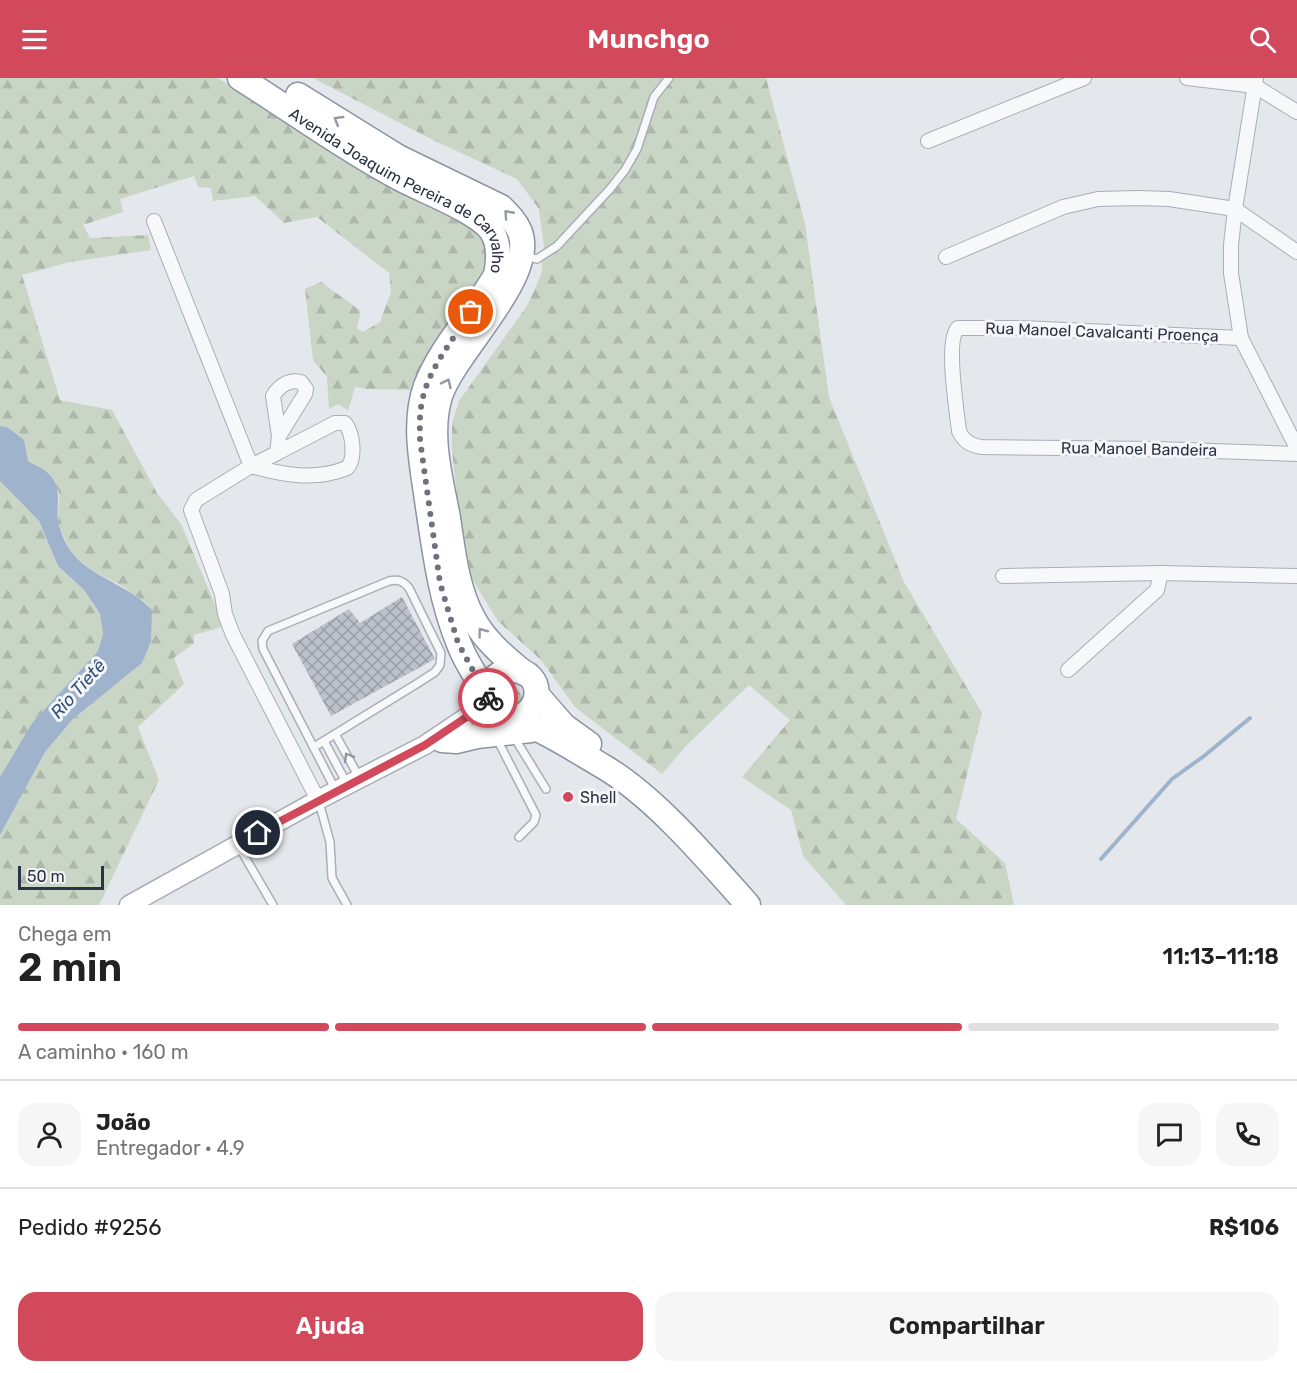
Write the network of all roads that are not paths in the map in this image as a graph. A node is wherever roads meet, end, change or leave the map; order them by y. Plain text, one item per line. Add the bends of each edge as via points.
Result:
1 (240, 78) edge
2 (271, 78) edge
3 (669, 78) edge
4 (1084, 78) edge
5 (1187, 78) edge
6 (1256, 82) edge
7 (1297, 112) edge
8 (928, 141) dead end
9 (1235, 209) junction
10 (154, 221) dead end
11 (1297, 252) edge
12 (522, 256) junction
13 (946, 257) dead end
14 (1241, 338) junction
15 (279, 436) dead end
16 (981, 447) joint
17 (1297, 448) edge
18 (277, 453) junction
19 (1297, 454) edge
20 (250, 466) junction
21 (1161, 573) junction
22 (1003, 576) dead end
23 (1296, 577) edge
24 (1068, 670) dead end
25 (524, 673) junction
26 (537, 694) junction
27 (500, 717) junction
28 (335, 734) junction
29 (324, 741) junction
30 (433, 743) junction
31 (314, 747) junction
32 (348, 785) junction
33 (546, 789) dead end
34 (318, 800) junction
35 (519, 837) dead end
36 (238, 844) junction
37 (134, 904) edge
38 (273, 905) edge
39 (347, 905) edge
40 (748, 905) edge
41 (764, 905) edge

1 - 27 highway, Avenida Joaquim Pereira de Carvalho via 399,178 479,220 491,231 497,245 496,274 435,367 426,385 420,418 440,583 465,659
12 -> 2 highway, Avenida Joaquim Pereira de Carvalho via 520,233 501,207 398,157
3 - 12 lane via 654,97 637,149 610,189 557,246 537,259
4 - 8 street
5 - 6 street
6 - 7 street
6 - 9 street
9 - 11 street
9 - 13 street via 1169,199 1098,199 1063,207
9 - 14 street via 1231,273
10 - 20 street
25 -> 12 highway, Avenida Joaquim Pereira de Carvalho via 483,634 465,598 456,569 436,439 441,395 453,370 510,286
14 - 16 street, Rua Manoel Cavalcanti Proença via 963,327 955,332 952,344 959,432 967,442
14 - 17 street
15 - 18 street
16 - 19 street, Rua Manoel Bandeira
18 - 20 street
18 - 20 street via 335,423 345,423 348,428 352,459 347,468 306,476
20 - 34 street via 196,500 192,515 233,635
21 - 22 street
21 - 23 street
21 - 24 street via 1157,590
25 - 26 highway via 534,683
25 - 27 highway via 516,670 499,674 489,687
26 - 27 highway via 536,704 523,717
26 - 41 highway via 564,726 615,759 658,795
27 - 30 main road
27 - 30 highway via 456,741
27 - 33 lane
27 - 35 lane via 536,815
27 - 40 highway via 537,729 623,779 689,840
28 - 29 lane
28 - 31 lane via 435,672 440,665 441,653 409,588 397,579 264,635 263,649
32 -> 28 lane
29 - 31 lane
29 - 32 lane
30 - 32 main road
31 - 32 lane
32 - 34 main road
34 - 36 main road
34 - 39 lane via 330,842 332,878
36 - 37 main road
36 - 38 lane

